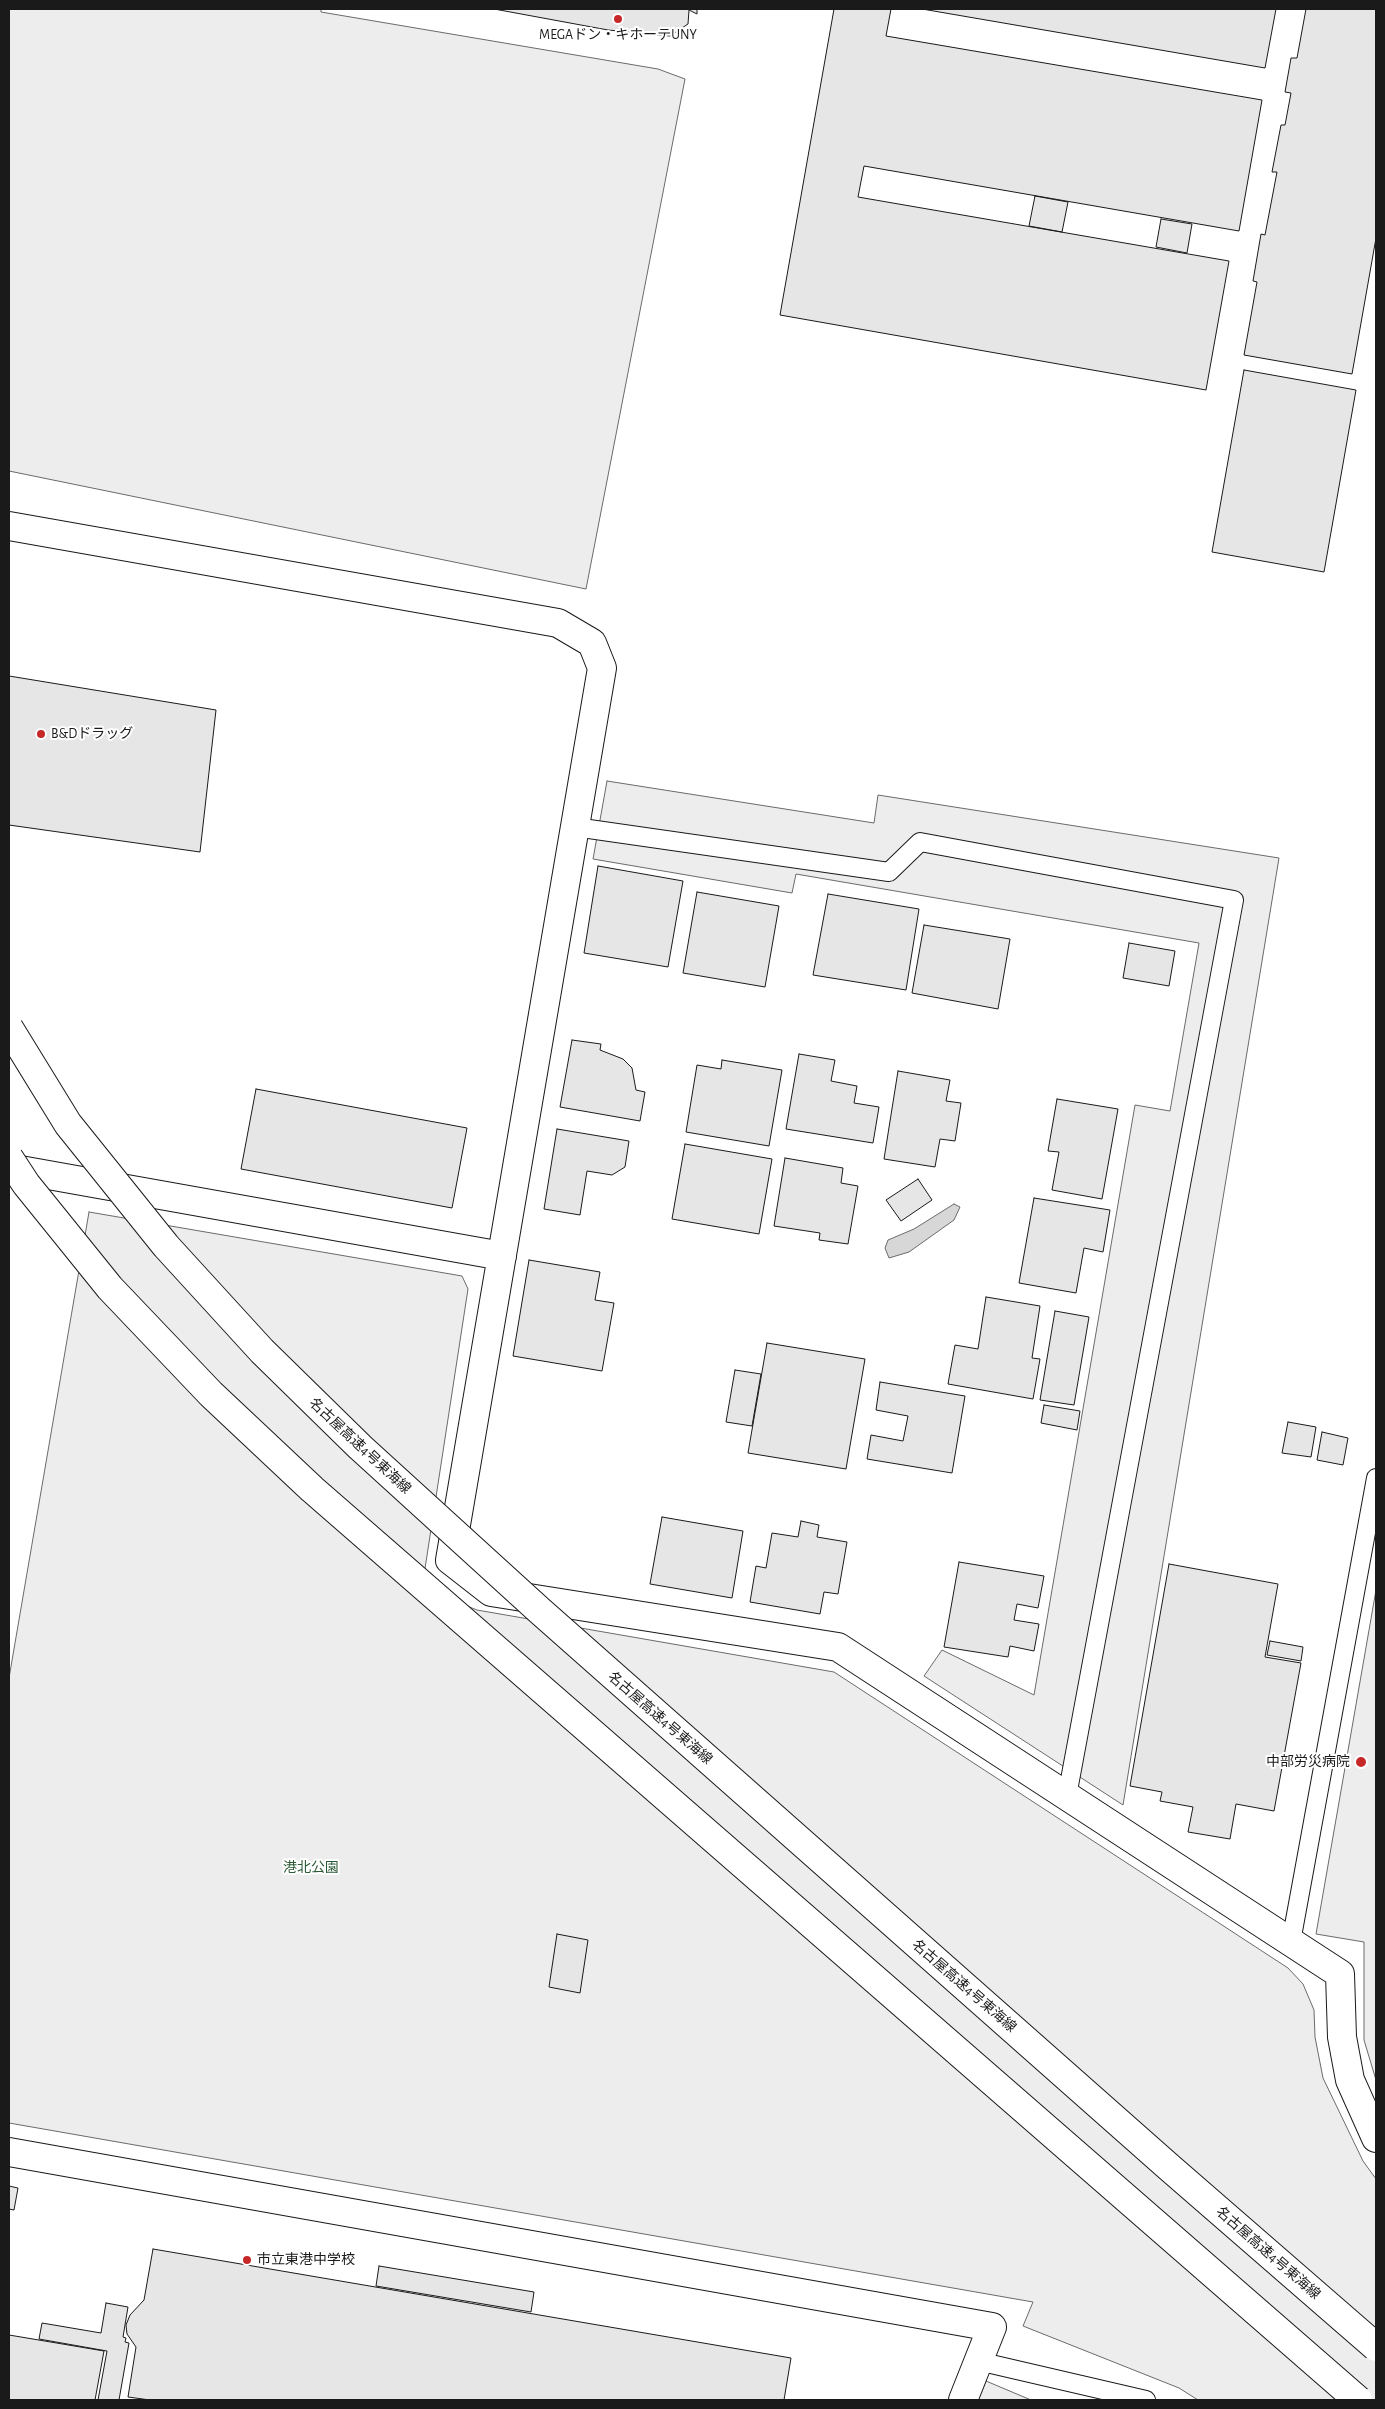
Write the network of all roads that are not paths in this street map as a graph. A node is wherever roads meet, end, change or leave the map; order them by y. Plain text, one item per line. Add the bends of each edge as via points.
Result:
1 (9, 526) edge
2 (575, 827) junction
3 (9, 1028) edge
4 (9, 1158) edge
5 (9, 1168) edge
6 (502, 1256) junction
7 (1376, 1478) edge
8 (1067, 1796) junction
9 (1291, 1942) junction
10 (1376, 2138) edge
11 (9, 2152) edge
12 (1376, 2347) edge
13 (978, 2361) junction
14 (963, 2400) edge
15 (1146, 2400) edge
16 (1358, 2400) edge

1 - 2 main road via 558,623 592,643 602,668
2 - 6 main road
2 - 8 lane via 889,872 920,842 1234,900
3 - 12 main road, 名古屋高速4号東海線, bridge via 68,1124 166,1246 262,1351 360,1447 539,1610
4 - 16 main road, bridge via 26,1184 110,1288 211,1394 312,1489
5 - 6 main road
6 - 8 main road via 450,1560 491,1592 838,1647
7 - 9 lane
8 - 9 main road
9 - 10 main road via 1340,1974 1342,2037 1350,2080
11 - 13 main road via 992,2327
13 - 14 main road
13 - 15 lane

